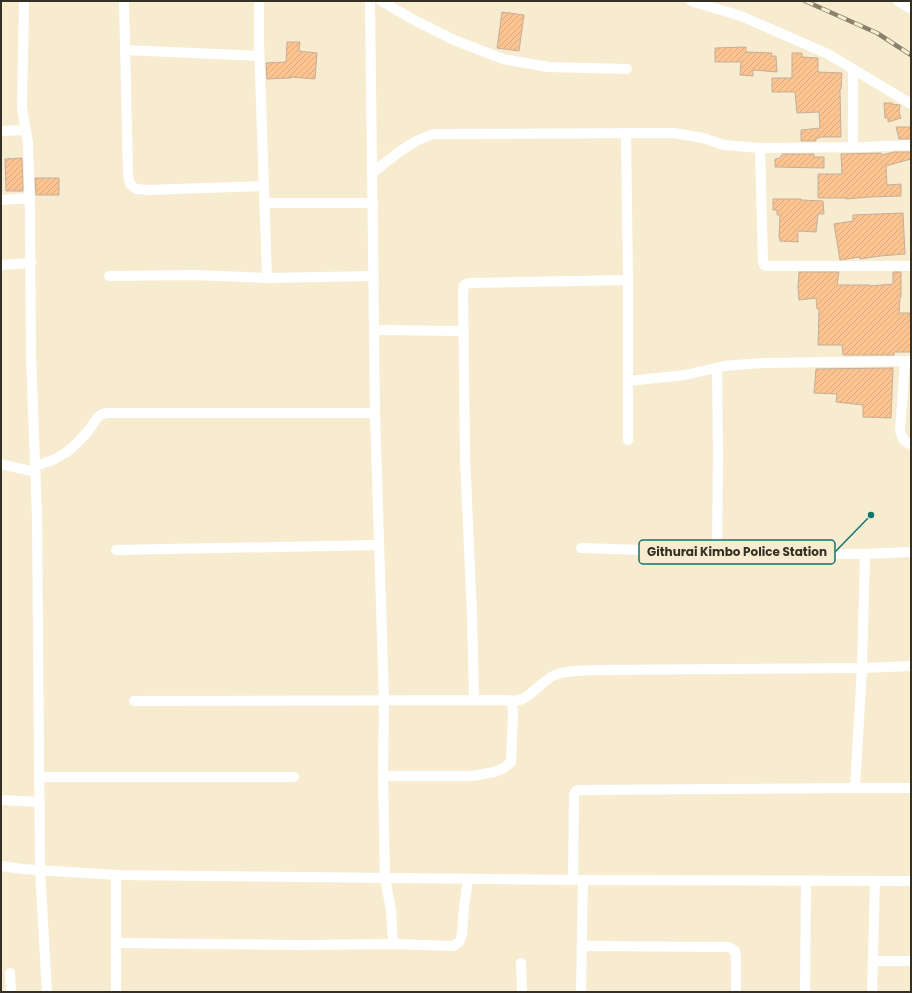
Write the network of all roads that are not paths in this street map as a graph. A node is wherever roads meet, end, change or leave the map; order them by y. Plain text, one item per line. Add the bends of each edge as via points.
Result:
1 (24, 1) edge
2 (124, 1) edge
3 (259, 1) edge
4 (370, 1) edge
5 (381, 1) edge
6 (692, 1) edge
7 (898, 1) edge
8 (911, 9) edge
9 (125, 50) junction
10 (259, 56) junction
11 (627, 69) dead end
12 (853, 69) junction
13 (911, 104) edge
14 (26, 130) junction
15 (1, 131) edge
16 (626, 133) junction
17 (911, 145) edge
18 (853, 147) junction
19 (760, 148) junction
20 (372, 173) junction
21 (264, 186) junction
22 (30, 198) junction
23 (1, 200) edge
24 (265, 203) junction
25 (373, 203) junction
26 (31, 263) junction
27 (1, 265) edge
28 (911, 266) edge
29 (109, 276) dead end
30 (374, 276) junction
31 (267, 278) junction
32 (628, 280) junction
33 (374, 330) junction
34 (464, 331) junction
35 (908, 361) edge
36 (717, 368) junction
37 (628, 381) junction
38 (375, 413) junction
39 (628, 440) dead end
40 (911, 444) edge
41 (1, 464) edge
42 (35, 469) junction
43 (379, 546) junction
44 (581, 548) dead end
45 (116, 550) dead end
46 (717, 552) junction
47 (911, 552) edge
48 (865, 554) junction
49 (911, 666) edge
50 (862, 668) junction
51 (474, 700) junction
52 (506, 700) junction
53 (134, 701) dead end
54 (384, 701) junction
55 (383, 776) junction
56 (40, 777) junction
57 (294, 777) dead end
58 (855, 788) junction
59 (911, 788) edge
60 (1, 800) edge
61 (40, 802) junction
62 (1, 866) edge
63 (40, 870) junction
64 (116, 875) junction
65 (385, 878) junction
66 (468, 878) junction
67 (573, 879) junction
68 (583, 880) junction
69 (806, 881) junction
70 (875, 881) junction
71 (911, 881) edge
72 (116, 943) junction
73 (393, 944) junction
74 (582, 946) junction
75 (873, 961) junction
76 (911, 961) edge
77 (521, 963) dead end
78 (10, 974) dead end
79 (11, 992) edge
80 (47, 992) edge
81 (116, 992) edge
82 (522, 992) edge
83 (581, 992) edge
84 (736, 992) edge
85 (805, 992) edge
86 (872, 992) edge

1 - 14 street via 22,107
2 - 9 street
3 - 10 street
4 - 20 street
5 - 11 street via 454,40 504,59 548,67
6 - 12 street via 741,16 828,54
7 - 8 street
9 - 10 street
9 - 21 street via 130,184 136,189 148,190
10 - 21 street
12 - 13 street
12 - 18 street
14 - 15 street
14 - 22 street
16 - 19 street via 674,133 724,145
16 - 20 street via 433,134 416,140
16 - 32 street
17 - 18 street
18 - 19 street
19 - 28 street via 764,265
20 - 25 street
21 - 24 street
22 - 23 street
22 - 26 street
24 - 25 street
24 - 31 street
25 - 30 street
26 - 27 street
26 - 42 street
29 - 31 street via 195,275
30 - 31 street
30 - 33 street
32 - 34 street via 470,282 464,285 463,291
32 - 37 street
33 - 34 street
33 - 38 street
34 - 51 street via 465,457
35 - 36 street via 762,362
35 - 40 street via 900,431 903,439
36 - 37 street via 685,375
36 - 46 street
37 - 39 street
38 - 42 street via 102,414 67,452
38 - 43 street
41 - 42 street
42 - 56 street
43 - 45 street
43 - 54 street
44 - 46 street
46 - 48 street
47 - 48 street
48 - 50 street
49 - 50 street
50 - 52 street via 594,670 552,676 524,698
50 - 58 street
51 - 52 street
51 - 54 street
52 - 55 street via 512,704 513,712 511,762 504,768 472,776
53 - 54 street
54 - 55 street
55 - 65 street
56 - 57 street
56 - 61 street
58 - 59 street
58 - 67 street via 579,790 574,794
60 - 61 street
61 - 63 street
62 - 63 street
63 - 64 street
63 - 80 street
64 - 65 street
64 - 72 street
65 - 66 street
65 - 73 street
66 - 67 street
66 - 73 street via 459,942 453,946
67 - 68 street
68 - 69 street
68 - 74 street
69 - 70 street
69 - 85 street
70 - 71 street
70 - 75 street
72 - 73 street
72 - 81 street
74 - 83 street
74 - 84 street via 729,947 735,952 736,958
75 - 76 street
75 - 86 street
77 - 82 street
78 - 79 street

